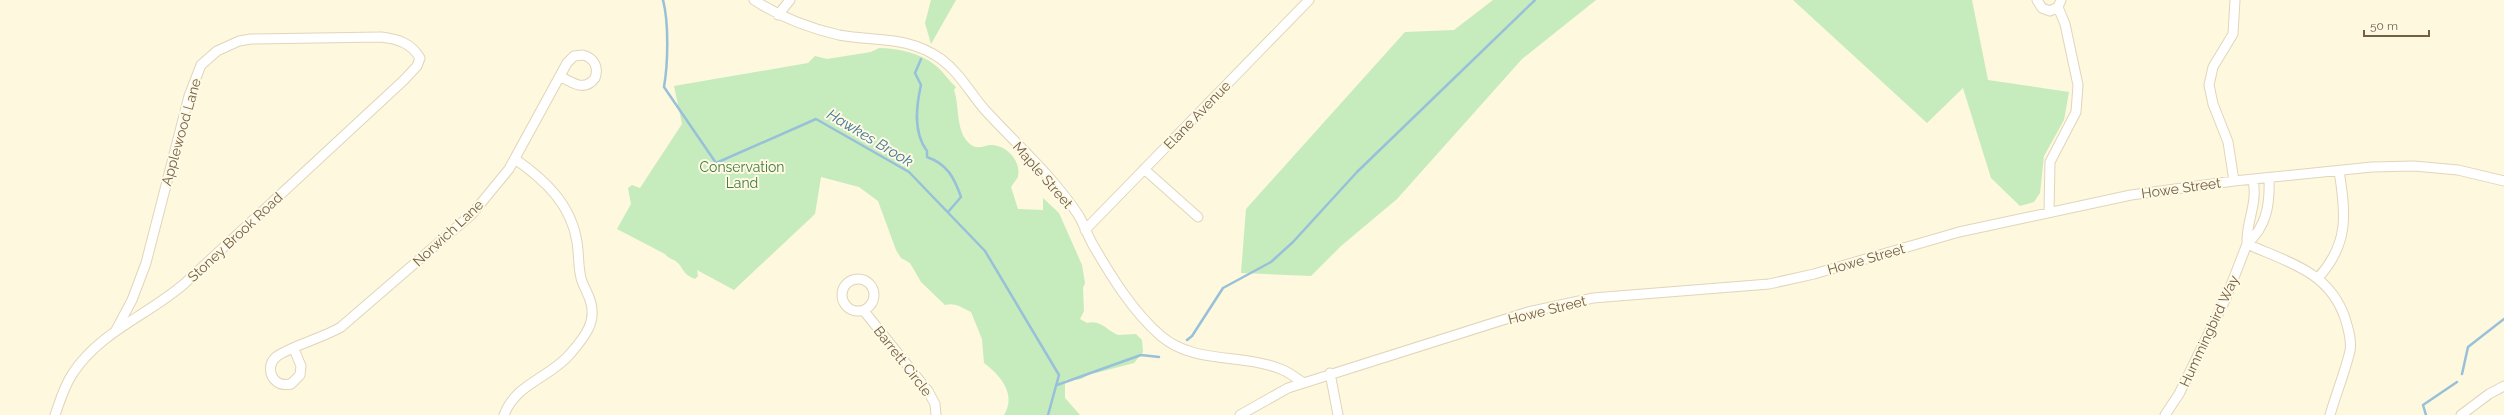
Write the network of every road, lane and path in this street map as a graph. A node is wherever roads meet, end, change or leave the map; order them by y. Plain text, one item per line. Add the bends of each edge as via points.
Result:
1 (754, 0) edge
2 (790, 0) edge
3 (1309, 0) edge
4 (2037, 0) edge
5 (2234, 0) edge
6 (2060, 4) edge
7 (778, 15) junction
8 (420, 58) joint
9 (560, 76) dead end
10 (515, 159) junction
11 (1144, 169) junction
12 (2339, 170) junction
13 (2269, 178) junction
14 (2234, 180) junction
15 (2252, 180) junction
16 (2504, 181) edge
17 (2049, 212) junction
18 (1198, 217) dead end
19 (1085, 230) junction
20 (2246, 244) junction
21 (2318, 278) junction
22 (864, 311) dead end
23 (116, 330) junction
24 (294, 349) dead end
25 (1330, 374) junction
26 (1304, 383) junction
27 (2504, 386) edge
28 (2466, 413) edge
29 (55, 415) edge
30 (504, 415) edge
31 (936, 415) edge
32 (1240, 415) edge
33 (1338, 415) edge
34 (2165, 415) edge
35 (2330, 415) edge

1 - 7 street, Maple Street
2 - 7 street
3 - 11 street, Elane Avenue
4 - 6 street via 2038,5 2045,10
5 - 14 street via 2233,34 2213,67 2209,85 2213,104 2228,142
6 - 17 street via 2078,85 2076,112 2050,162
7 - 19 street, Maple Street via 839,35 909,43 941,60 956,73 981,105 1055,184
8 - 23 street, Stoney Brook Road via 417,66 404,80 180,287 158,305
8 - 23 street, Applewood Lane via 409,45 381,37 251,39 227,45 208,57 196,75 189,96 146,263 132,300
9 - 10 street, Norwich Lane
10 - 24 street, Norwich Lane via 495,188 452,233 341,327
10 - 30 street via 546,183 563,204 574,229 581,279 590,299 593,314 588,329 570,354 520,390
11 - 18 street
11 - 19 street, Elane Avenue
12 - 13 street, Howe Street
12 - 16 street, Howe Street via 2414,166 2458,170
12 - 21 street via 2344,232 2336,256
13 - 15 street, Howe Street
13 - 20 street, Hummingbird Way via 2268,211 2257,232
14 - 15 street, Howe Street
14 - 17 street, Howe Street via 2131,195
15 - 20 street, Hummingbird Way via 2256,195 2246,231
17 - 25 street, Howe Street via 1958,232 1814,274 1769,284 1702,288 1566,303 1528,312
19 - 26 street, Maple Street via 1127,298 1147,324 1163,338 1205,356 1260,363 1283,370
20 - 21 street via 2298,264
20 - 34 street, Hummingbird Way via 2226,298 2179,394
21 - 35 street via 2340,304 2349,329 2350,349
22 - 31 street, Barrett Circle via 928,391 935,404
23 - 29 street, Stoney Brook Road via 97,345 73,373
25 - 26 street, Howe Street
25 - 33 street
26 - 32 street, Howe Street
27 - 28 street via 2489,394

